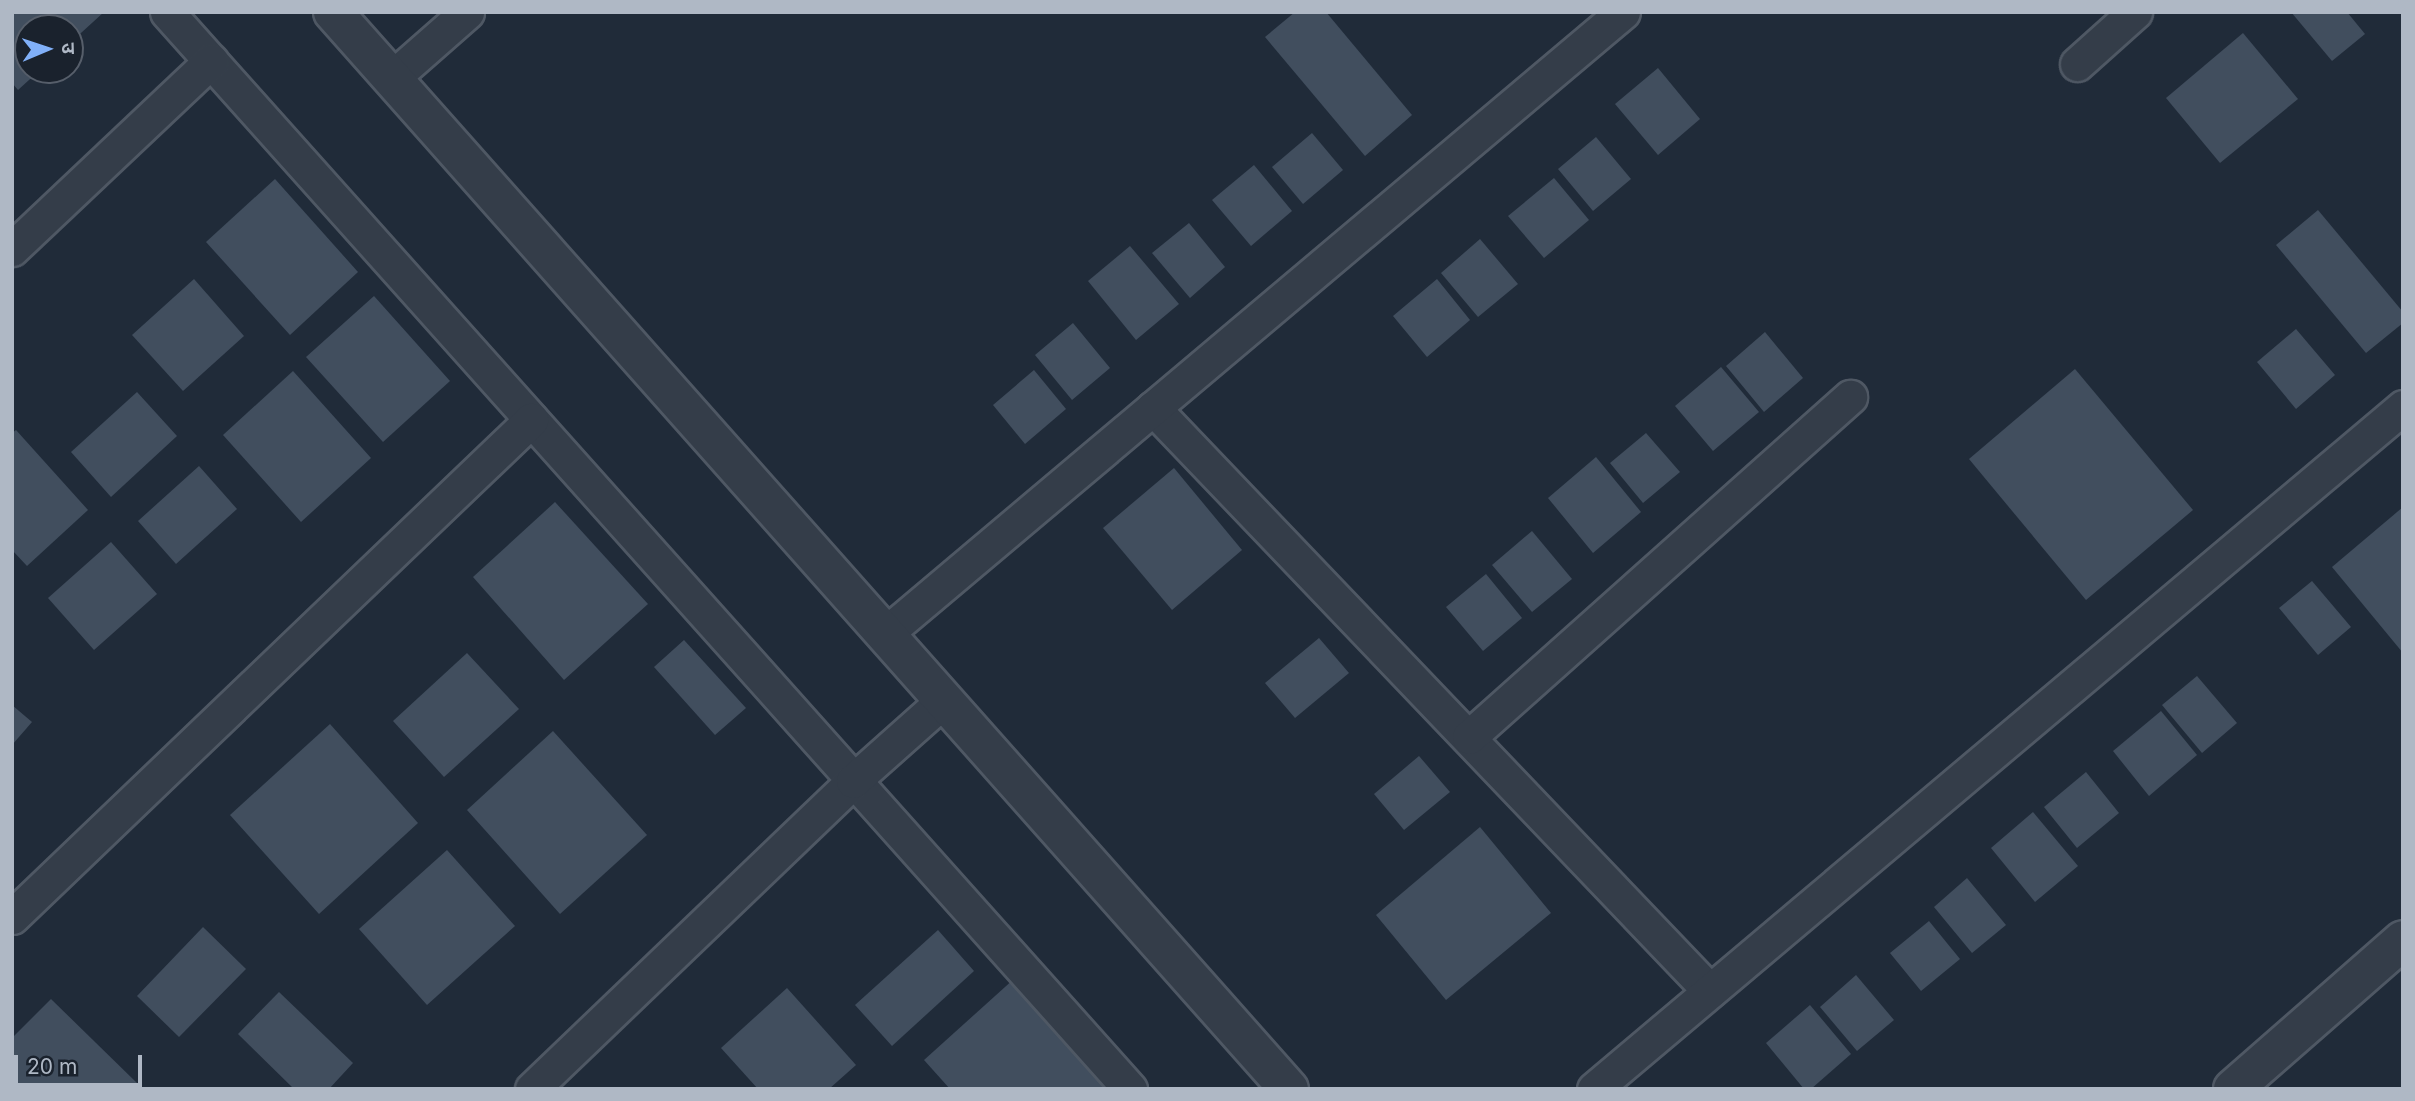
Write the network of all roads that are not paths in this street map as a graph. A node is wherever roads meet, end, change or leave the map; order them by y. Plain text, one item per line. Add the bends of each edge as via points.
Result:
1 (167, 12) edge
2 (333, 12) edge
3 (467, 12) edge
4 (1623, 12) edge
5 (2135, 12) edge
6 (211, 61) junction
7 (2077, 64) dead end
8 (392, 78) junction
9 (12, 249) edge
10 (1850, 397) dead end
11 (2403, 407) edge
12 (1153, 408) junction
13 (531, 420) junction
14 (885, 634) junction
15 (944, 700) junction
16 (1469, 737) junction
17 (853, 780) junction
18 (12, 917) edge
19 (2403, 940) edge
20 (1710, 990) junction
21 (533, 1089) edge
22 (1130, 1089) edge
23 (1289, 1089) edge
24 (1594, 1089) edge
25 (2233, 1089) edge

1 - 6 street
2 - 8 street
3 - 8 street
4 - 12 street
5 - 7 street
6 - 9 street
6 - 13 street
8 - 14 street
10 - 16 street
11 - 20 street
12 - 14 street
12 - 16 street
13 - 17 street
13 - 18 street
14 - 15 street
15 - 17 street
15 - 23 street
16 - 20 street
17 - 21 street
17 - 22 street
19 - 25 street
20 - 24 street

